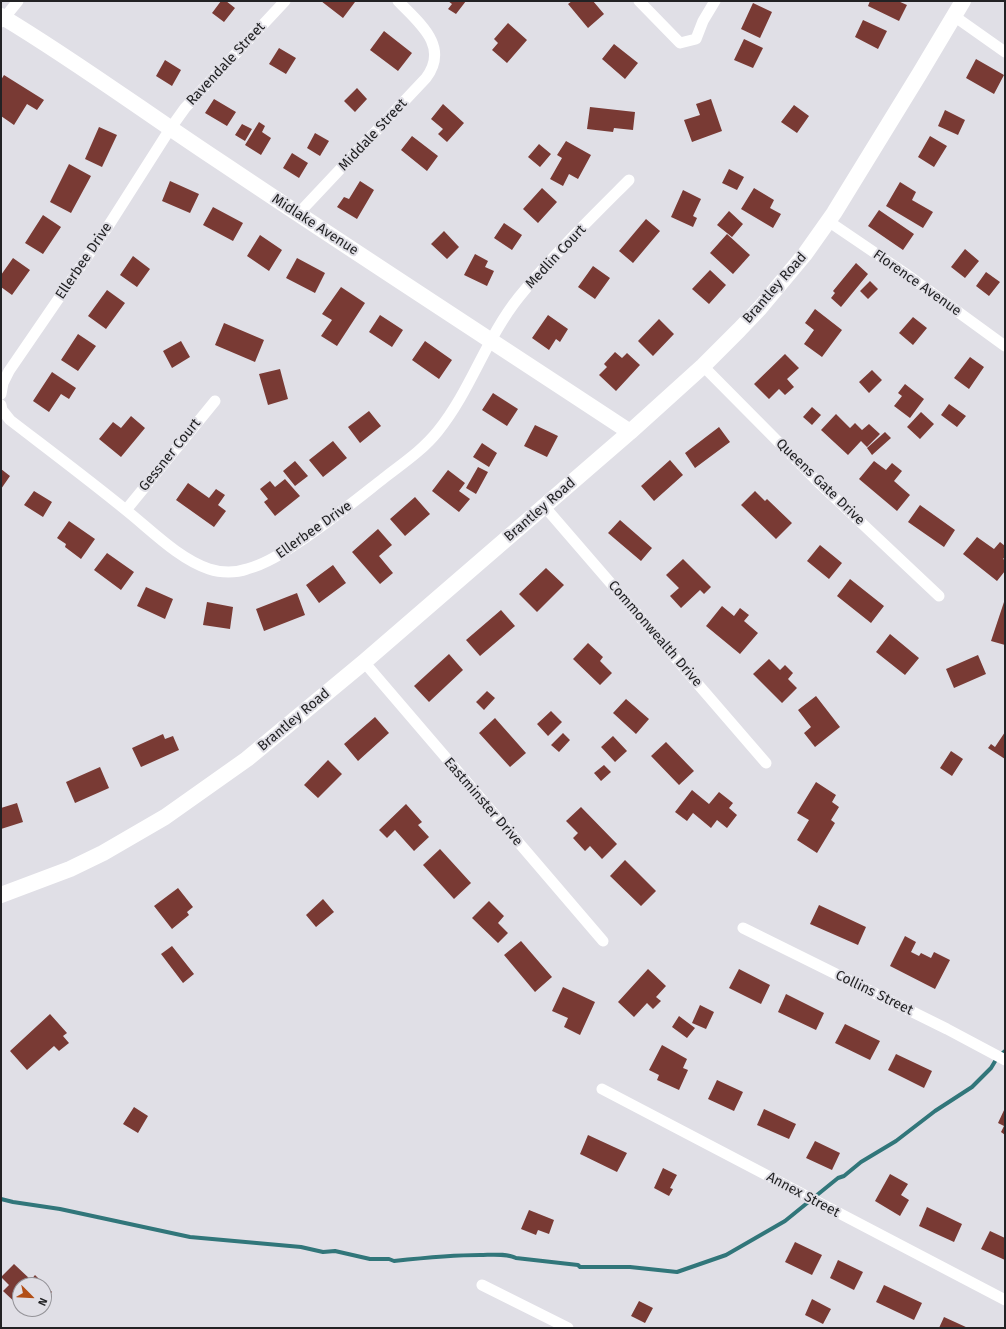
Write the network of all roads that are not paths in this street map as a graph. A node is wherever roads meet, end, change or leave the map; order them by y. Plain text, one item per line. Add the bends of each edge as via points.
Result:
1 (18, 1) edge
2 (285, 1) edge
3 (398, 1) edge
4 (639, 1) edge
5 (715, 1) edge
6 (963, 1) edge
7 (954, 16) junction
8 (2, 19) edge
9 (1005, 52) edge
10 (170, 129) junction
11 (629, 180) dead end
12 (298, 214) junction
13 (828, 221) junction
14 (491, 341) junction
15 (1005, 346) edge
16 (703, 366) junction
17 (1, 394) edge
18 (215, 401) dead end
19 (1, 404) edge
20 (630, 432) junction
21 (544, 506) junction
22 (126, 510) junction
23 (939, 596) dead end
24 (364, 662) junction
25 (766, 763) dead end
26 (1, 894) edge
27 (743, 928) dead end
28 (603, 941) dead end
29 (1005, 1060) edge
30 (602, 1089) dead end
31 (482, 1285) dead end
32 (1005, 1300) edge
33 (568, 1328) edge

1 - 8 street
2 - 10 street, Ravendale Street via 185,108
3 - 12 street, Middale Street via 431,38 436,58 432,71
4 - 5 street via 680,43 696,39
6 - 7 street, Brantley Road
7 - 9 street
7 - 13 street, Brantley Road
8 - 10 street, Midlake Avenue via 42,41
10 - 12 street, Midlake Avenue
10 - 17 street, Ellerbee Drive via 107,228 9,372 2,383
11 - 14 street, Medlin Court via 554,257 524,292 505,315
12 - 14 street, Midlake Avenue
13 - 15 street, Florence Avenue
13 - 16 street, Brantley Road via 805,254 760,308
14 - 20 street, Midlake Avenue
14 - 22 street, Ellerbee Drive via 470,381 437,432 329,522 277,557 237,571 221,572 210,569 181,555
16 - 20 street, Brantley Road
16 - 23 street, Queens Gate Drive via 818,482
18 - 22 street, Gessner Court
19 - 22 street, Ellerbee Drive via 2,410 10,420
20 - 21 street, Brantley Road
21 - 24 street, Brantley Road
21 - 25 street, Commonwealth Drive
24 - 26 street, Brantley Road via 247,759 165,817 70,869
24 - 28 street, Eastminster Drive
27 - 29 street, Collins Street
30 - 32 street, Annex Street
31 - 33 street

